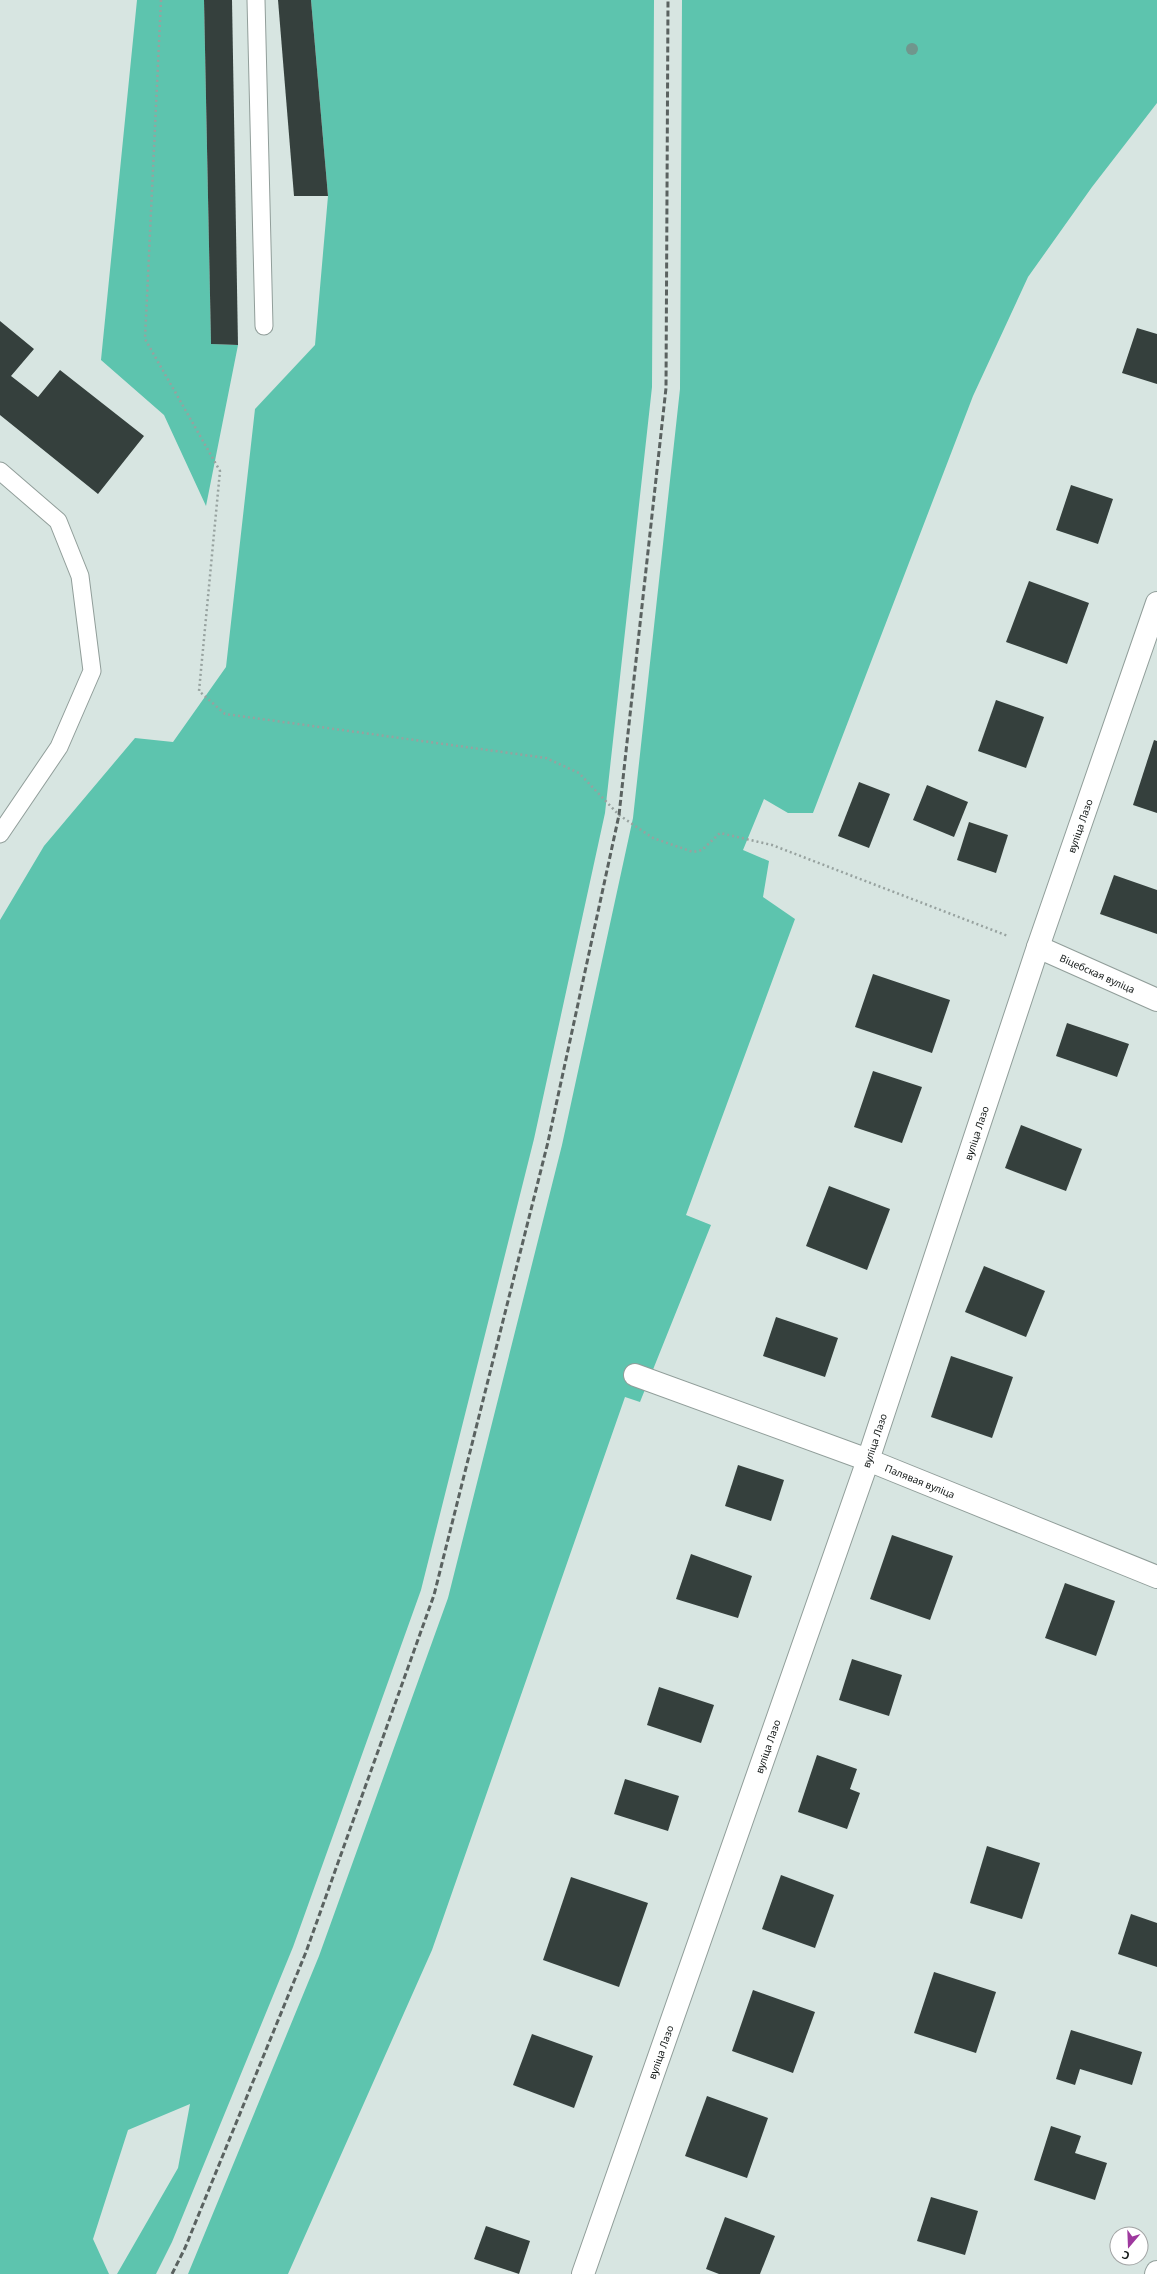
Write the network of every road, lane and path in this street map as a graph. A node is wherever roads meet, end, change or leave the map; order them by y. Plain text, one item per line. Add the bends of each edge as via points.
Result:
1 (161, 0) edge
2 (256, 0) edge
3 (264, 326) dead end
4 (0, 471) edge
5 (1157, 603) edge
6 (0, 834) edge
7 (1038, 947) junction
8 (1157, 1000) edge
9 (635, 1375) dead end
10 (868, 1460) junction
11 (1157, 1577) edge
12 (583, 2274) edge

1 - 7 path via 145,339 220,471 199,691 225,714 546,758 579,773 620,815 653,838 693,852 702,850 720,833 772,845
2 - 3 lane
4 - 6 lane via 58,521 80,576 92,671 59,747
5 - 7 street, вуліца Лазо
7 - 8 street, Віцебская вуліца
7 - 10 street, вуліца Лазо
9 - 10 street, Палявая вуліца
10 - 11 street, Палявая вуліца
10 - 12 street, вуліца Лазо

